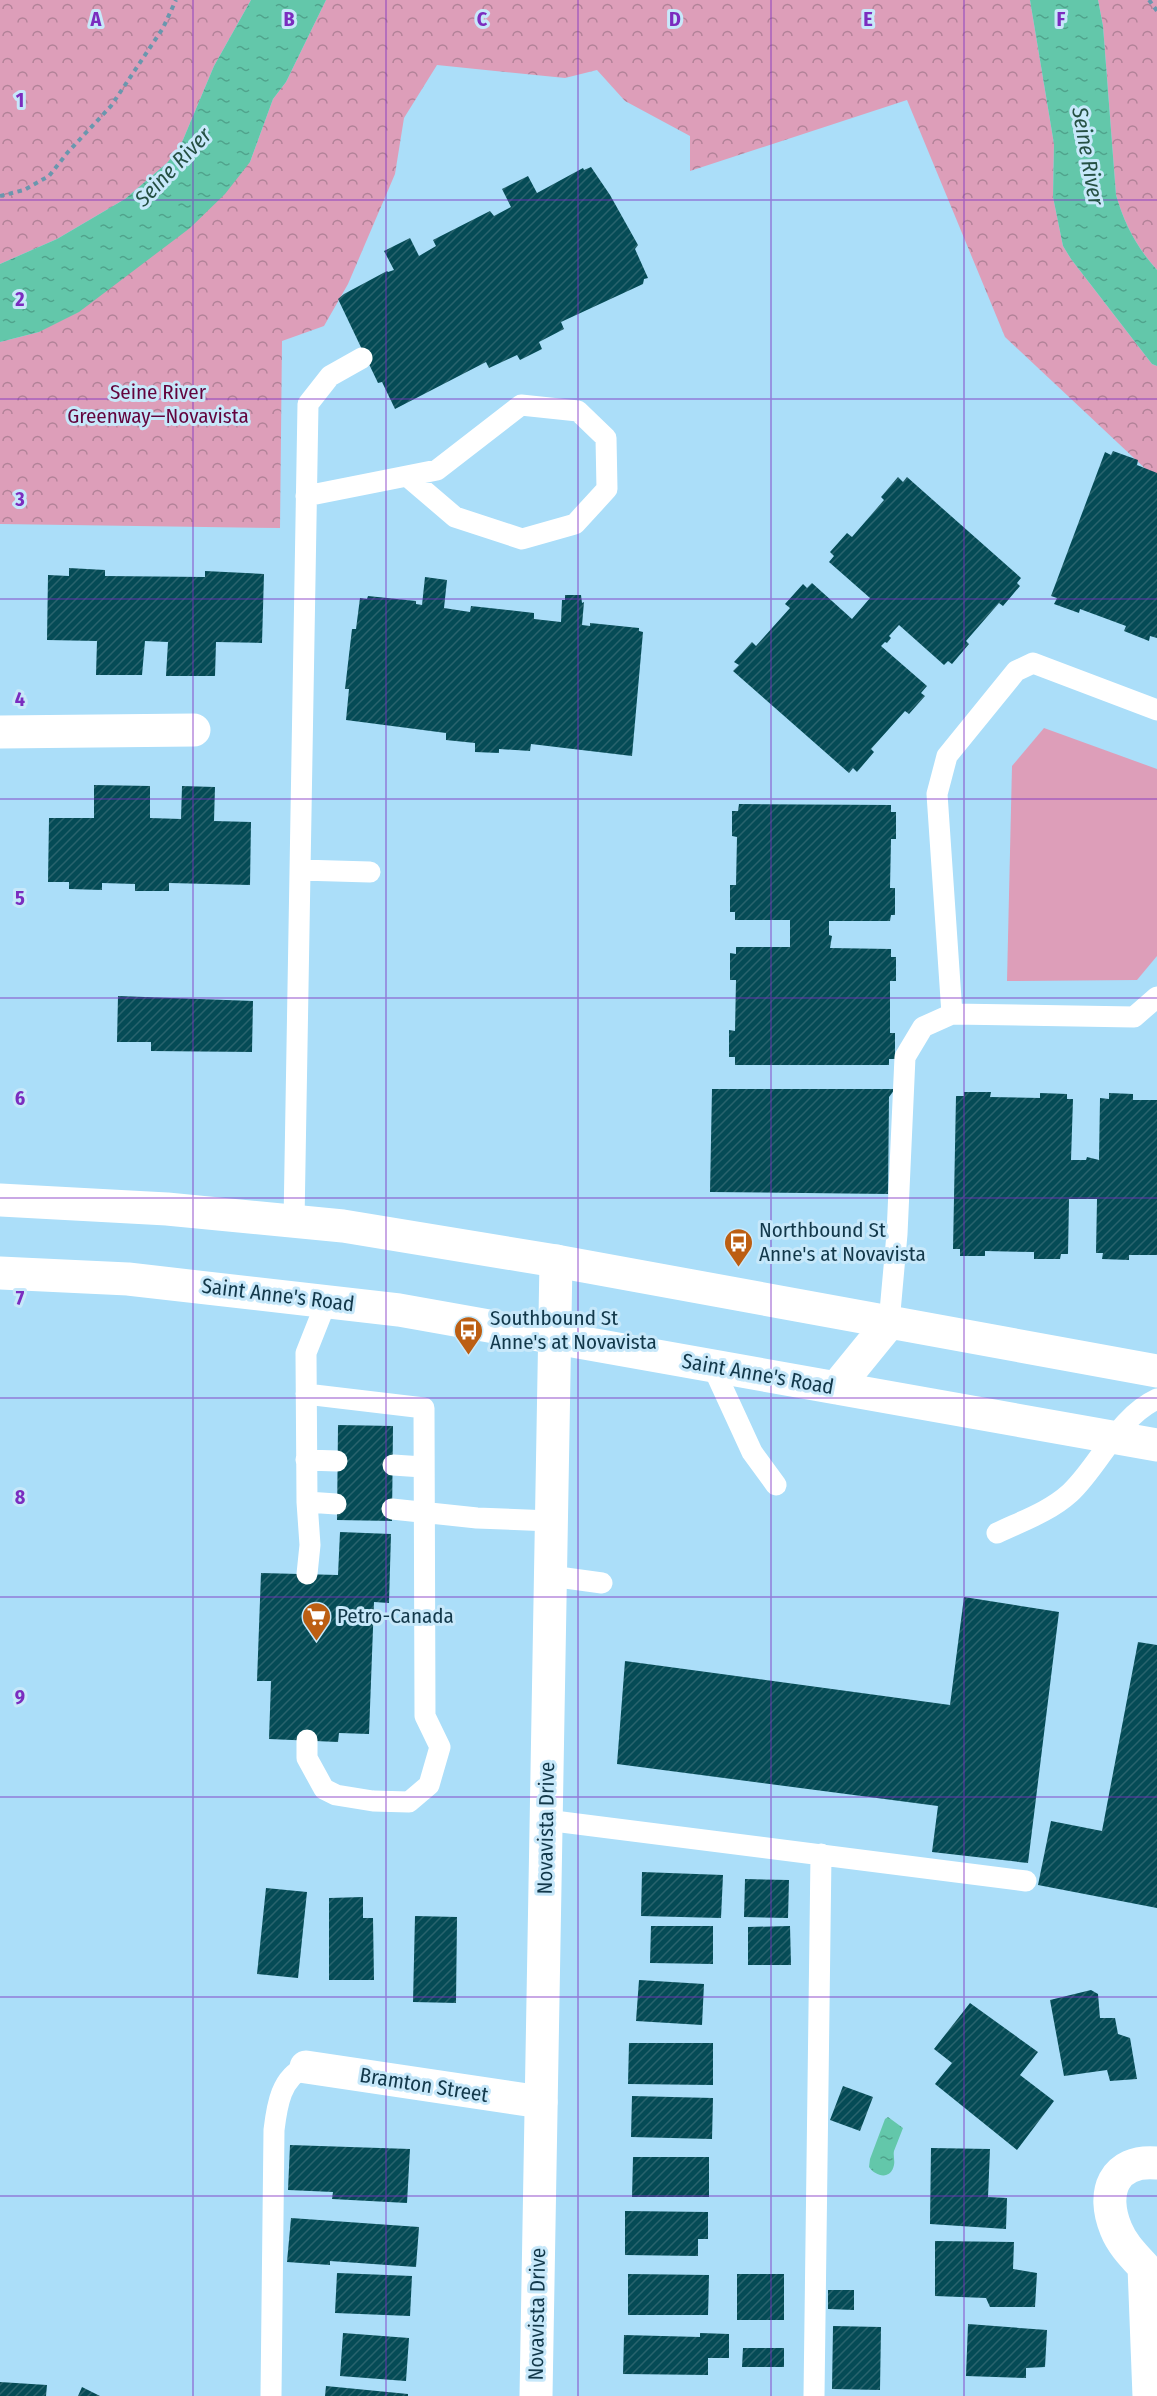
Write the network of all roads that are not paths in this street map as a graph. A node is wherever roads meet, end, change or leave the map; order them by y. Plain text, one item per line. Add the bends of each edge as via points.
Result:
1 (362, 358) dead end
2 (407, 476) junction
3 (306, 496) junction
4 (1157, 710) edge
5 (194, 730) dead end
6 (0, 732) edge
7 (300, 870) junction
8 (370, 872) dead end
9 (1157, 997) edge
10 (952, 1014) junction
11 (0, 1200) edge
12 (294, 1222) junction
13 (556, 1261) junction
14 (0, 1273) edge
15 (327, 1300) junction
16 (889, 1323) junction
17 (555, 1337) junction
18 (712, 1365) junction
19 (1157, 1371) edge
20 (836, 1388) junction
21 (306, 1394) junction
22 (1157, 1399) edge
23 (1115, 1438) junction
24 (1157, 1445) edge
25 (306, 1460) junction
26 (337, 1461) dead end
27 (393, 1465) dead end
28 (423, 1467) junction
29 (776, 1485) dead end
30 (307, 1502) junction
31 (336, 1504) dead end
32 (392, 1509) dead end
33 (423, 1513) junction
34 (551, 1521) junction
35 (997, 1533) dead end
36 (307, 1574) dead end
37 (550, 1576) junction
38 (602, 1583) dead end
39 (307, 1740) dead end
40 (546, 1820) junction
41 (821, 1854) junction
42 (1026, 1881) dead end
43 (306, 2067) joint
44 (541, 2102) junction
45 (1157, 2163) edge
46 (1151, 2261) edge
47 (271, 2396) edge
48 (536, 2396) edge
49 (814, 2396) edge
50 (1149, 2396) edge

1 - 3 lane via 330,376 308,404
2 - 2 lane via 437,470 521,405 578,411 606,438 607,489 575,524 522,539 455,517
2 - 3 lane
3 - 7 lane
4 - 10 lane via 1034,663 1016,671 947,756 938,794
5 - 6 main road
7 - 8 lane
7 - 12 lane
9 - 10 lane via 1134,1017
10 - 16 lane via 923,1027 905,1057
11 - 12 main road via 167,1209
12 - 13 main road via 343,1226
13 - 16 main road
13 - 17 main road, Novavista Drive
14 - 15 main road, Saint Anne's Road via 128,1279
15 - 17 main road, Saint Anne's Road
15 - 21 lane via 306,1353
16 - 19 main road
16 - 20 main road
17 - 18 main road, Saint Anne's Road
17 - 34 main road, Novavista Drive
18 - 20 main road, Saint Anne's Road
18 - 29 lane via 752,1452
20 - 23 main road, Saint Anne's Road
21 - 25 lane
21 - 28 lane via 424,1408
22 - 23 lane via 1132,1418
23 - 24 main road, Saint Anne's Road
23 - 35 lane via 1069,1494 1046,1510
25 - 26 lane
25 - 30 lane
27 - 28 lane
28 - 33 lane
30 - 31 lane
30 - 36 lane
32 - 33 lane
33 - 34 lane
33 - 39 lane via 425,1716 440,1747 429,1785 409,1802 336,1795 324,1789 307,1758
34 - 37 main road, Novavista Drive
37 - 38 lane
37 - 40 main road, Novavista Drive
40 - 41 lane
40 - 44 main road, Novavista Drive
41 - 42 lane
41 - 49 lane
43 - 44 main road, Bramton Street
43 - 47 lane via 296,2071 280,2094 274,2130
44 - 48 main road, Novavista Drive
45 - 46 main road via 1127,2168 1116,2177 1110,2191 1110,2206 1125,2246
46 - 50 main road

